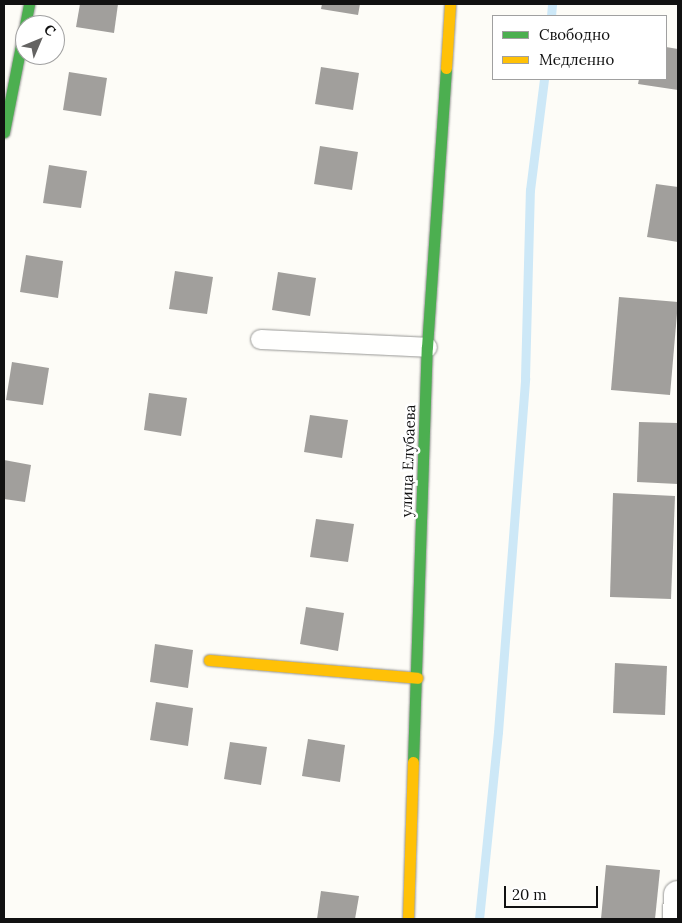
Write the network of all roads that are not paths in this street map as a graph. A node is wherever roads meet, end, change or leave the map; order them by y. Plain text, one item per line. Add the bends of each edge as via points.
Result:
1 (29, 4) edge
2 (450, 4) edge
3 (4, 132) edge
4 (260, 339) dead end
5 (427, 347) junction
6 (209, 660) dead end
7 (417, 678) junction
8 (678, 895) edge
9 (408, 919) edge
10 (677, 919) edge

1 - 3 street
2 - 5 street, улица Елубаева
4 - 5 lane
5 - 7 street, улица Елубаева
6 - 7 street
7 - 9 street, улица Елубаева
8 - 10 street

